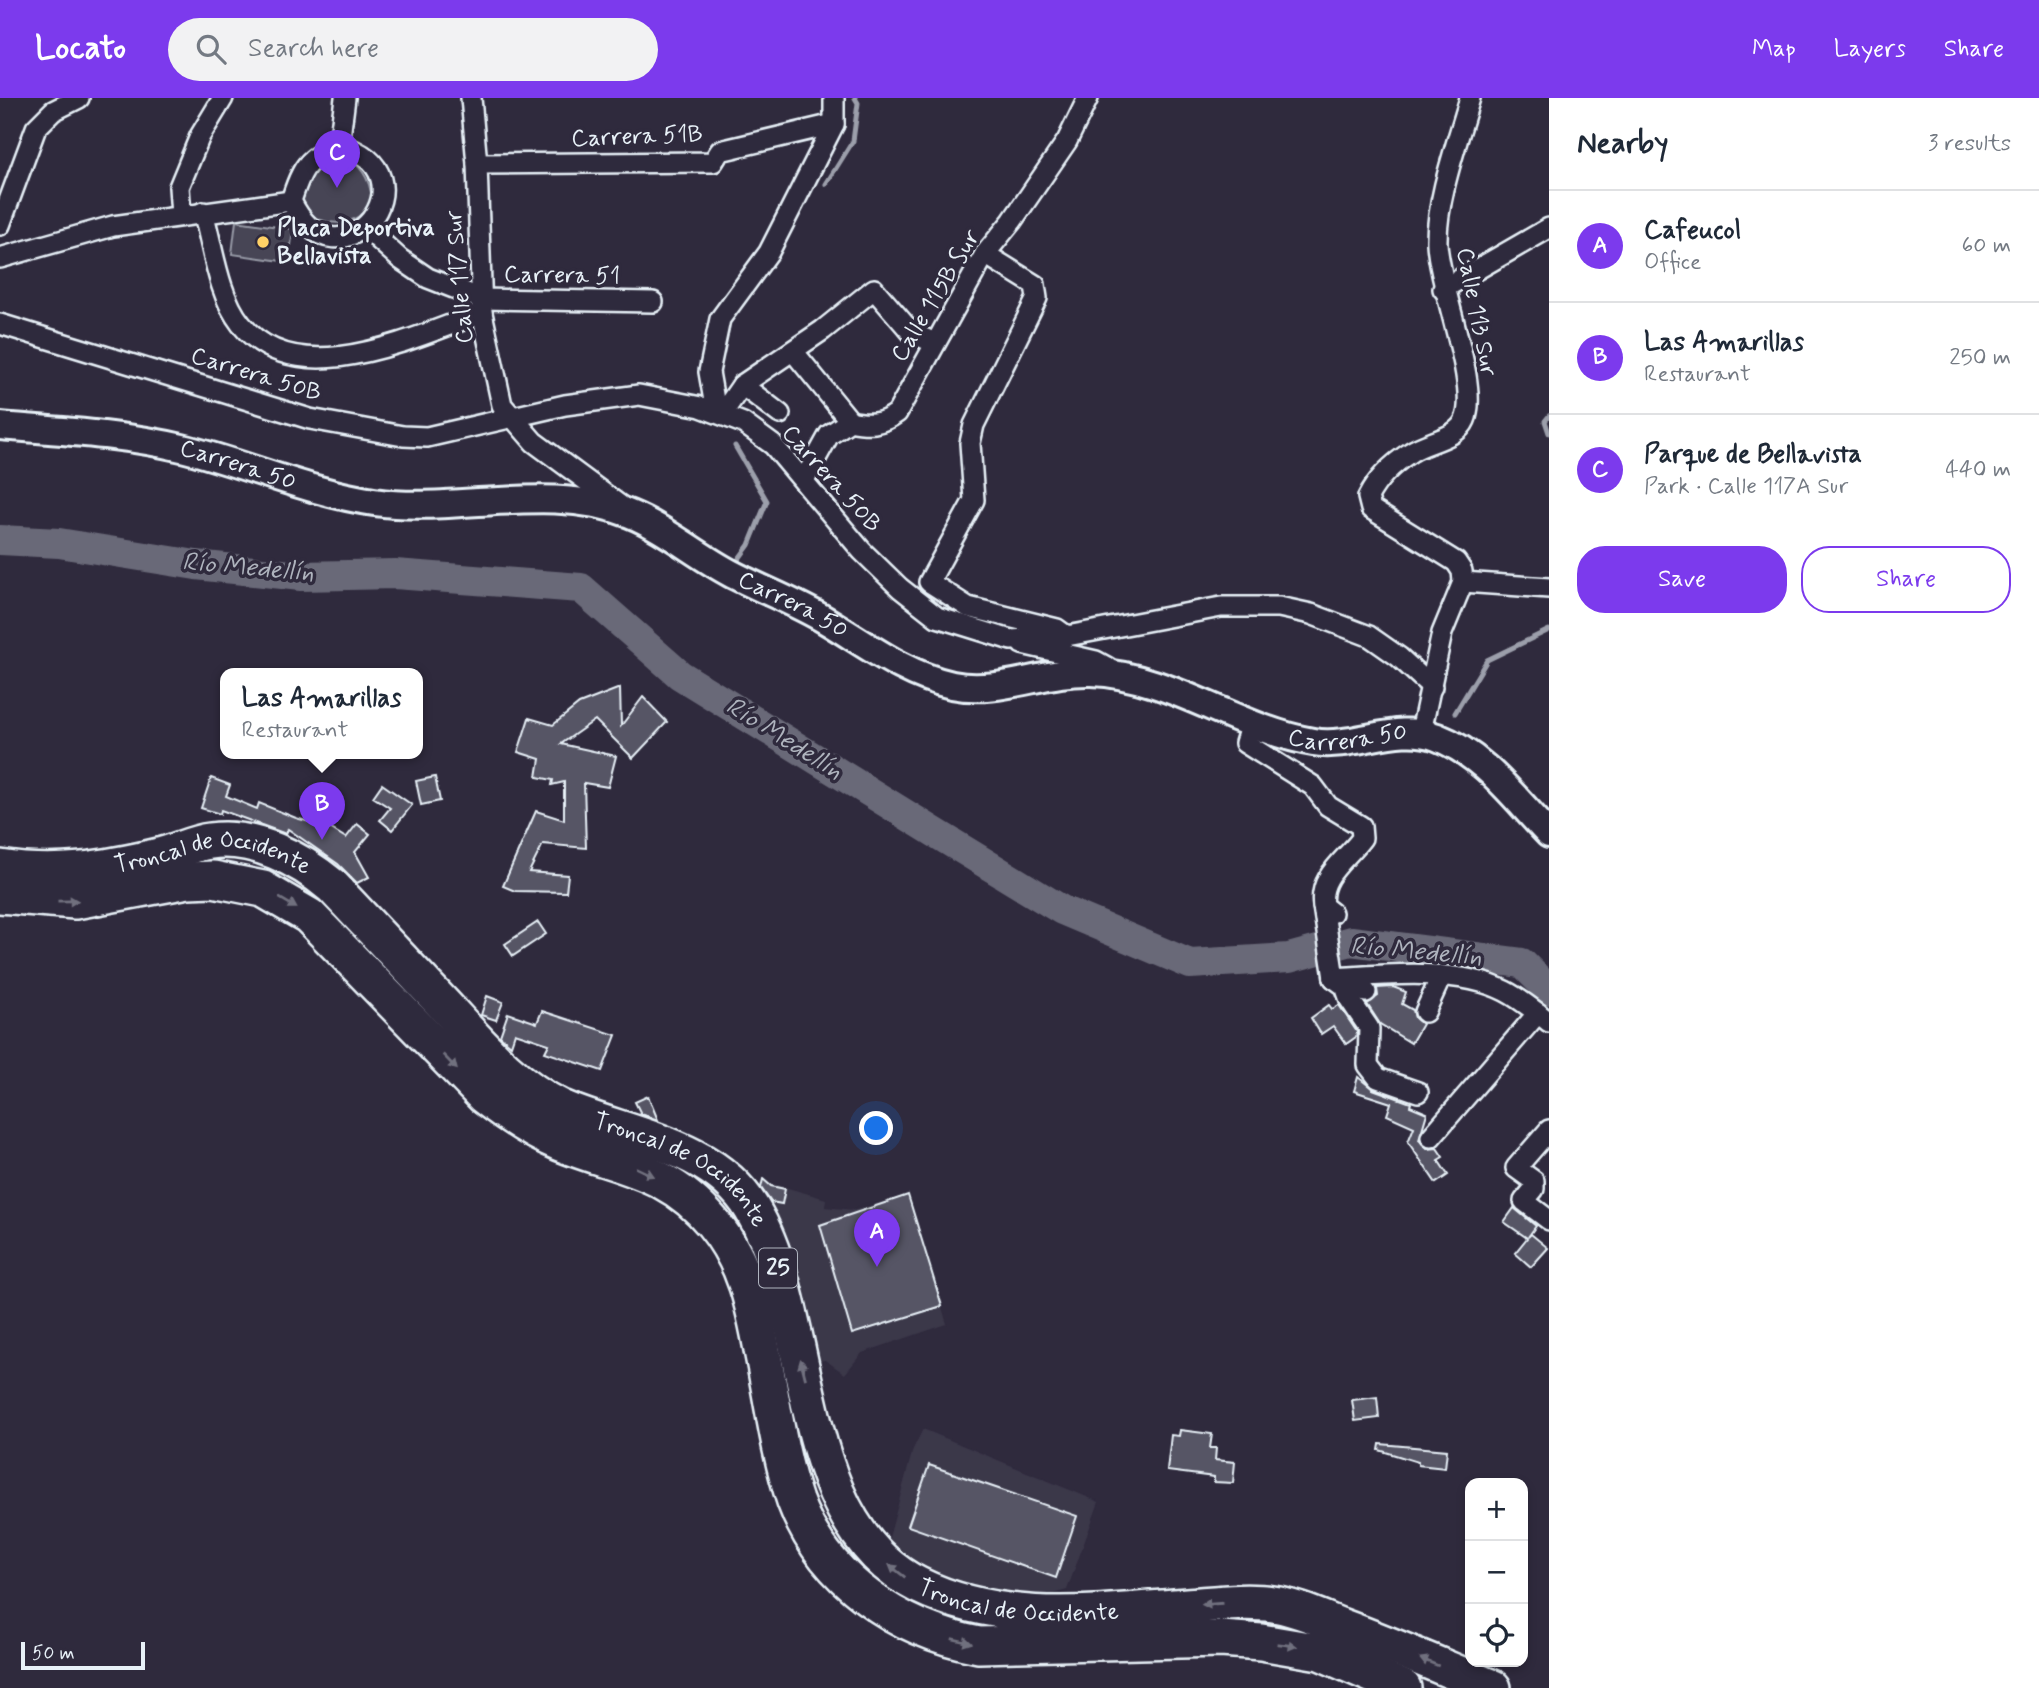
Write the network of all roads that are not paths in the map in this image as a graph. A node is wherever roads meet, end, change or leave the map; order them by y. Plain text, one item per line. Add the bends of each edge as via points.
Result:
1 (79, 98) edge
2 (223, 98) edge
3 (345, 98) edge
4 (471, 98) edge
5 (834, 98) edge
6 (1088, 98) edge
7 (1470, 98) edge
8 (834, 124) junction
9 (339, 145) junction
10 (477, 164) junction
11 (291, 201) junction
12 (203, 212) junction
13 (181, 215) junction
14 (0, 225) edge
15 (366, 228) junction
16 (1549, 228) edge
17 (985, 254) junction
18 (0, 258) edge
19 (1443, 289) junction
20 (653, 302) dead end
21 (482, 306) junction
22 (0, 324) edge
23 (935, 343) junction
24 (793, 351) junction
25 (742, 384) junction
26 (719, 413) junction
27 (780, 414) dead end
28 (512, 419) junction
29 (849, 421) junction
30 (0, 426) edge
31 (804, 480) junction
32 (634, 515) junction
33 (1463, 582) junction
34 (1549, 588) edge
35 (1067, 636) junction
36 (1011, 640) junction
37 (1128, 677) junction
38 (1433, 687) junction
39 (1251, 723) junction
40 (1421, 732) junction
41 (1548, 832) edge
42 (0, 867) edge
43 (0, 895) edge
44 (1441, 977) junction
45 (1339, 982) junction
46 (1366, 992) dead end
47 (1425, 1012) dead end
48 (1543, 1018) edge
49 (1418, 1092) dead end
50 (1549, 1130) edge
51 (1431, 1137) dead end
52 (1544, 1224) edge
53 (1403, 1688) edge
54 (1493, 1688) edge

1 - 14 street via 53,111 36,128
2 - 13 street via 200,136 179,187
3 - 9 street
4 - 10 street, Calle 117 Sur
5 - 8 street
6 - 17 street, Calle 115B Sur via 1067,141
7 - 19 street, Calle 113 Sur via 1448,175 1437,241
8 - 10 street, Carrera 51B via 720,151 713,162
8 - 26 street via 769,252 720,319 709,372
9 - 11 street via 317,153 299,174
9 - 15 street via 372,161 381,177 383,196 378,214
10 - 21 street, Calle 117 Sur
11 - 12 street
11 - 15 street via 302,223 321,236 345,238
12 - 13 street
12 - 21 street via 227,296 240,322 256,339 282,351 318,359 379,349
13 - 18 street via 113,226
15 - 21 street, Carrera 51 via 428,278
16 - 19 street
17 - 23 street, Calle 115B Sur
17 - 35 street via 1035,285 1037,298 974,425 970,443 974,500 930,577 930,585 968,607 1057,629
19 - 33 street, Calle 113 Sur via 1468,388 1467,417 1461,427 1412,451 1378,480 1368,497 1371,509 1456,562
20 - 21 street, Carrera 51
21 - 28 street, Calle 117 Sur via 502,405
22 - 28 street, Carrera 50B via 331,424 427,437
23 - 24 street via 912,332 874,289
23 - 29 street, Calle 115B Sur via 897,413 867,425
24 - 25 street
24 - 29 street
25 - 26 street
25 - 27 street
26 - 28 street, Carrera 50B via 639,395 565,405
26 - 31 street, Carrera 50B via 743,423 773,445
28 - 32 street, Calle 117 Sur via 534,442
29 - 31 street via 829,435
30 - 32 main road, Carrera 50 via 144,440 187,449 295,485 377,502 416,506 585,500
31 - 36 street, Carrera 50B via 862,551 930,613
32 - 37 main road, Carrera 50 via 729,573 816,614 923,677 988,689 1088,672
33 - 34 street
33 - 38 street via 1443,633
35 - 36 street, Carrera 50B
35 - 38 street, Carrera 50B via 1221,607 1279,607 1369,636
36 - 37 street via 1096,661
37 - 39 main road, Carrera 50
38 - 40 street
39 - 40 main road, Carrera 50 via 1317,743
39 - 45 street via 1245,743 1312,786 1328,806 1362,826 1362,838 1325,881 1321,896
40 - 41 main road, Carrera 50 via 1481,763
54 -> 42 highway, Troncal de Occidente / 25 via 1364,1634 1274,1604 1032,1614 951,1600 913,1582 878,1555 841,1501 822,1447 779,1270 750,1205 722,1176 684,1154 537,1095 474,1038 332,886 277,852 232,841 209,841 84,870 41,873
43 -> 53 highway, Troncal de Occidente / 25 via 75,901 213,879 264,889 309,916 484,1096 508,1115 562,1144 651,1174 685,1196 727,1243 750,1287 786,1469 805,1524 852,1586 902,1619 979,1645 1221,1639 1292,1646 1352,1663
44 - 45 street via 1376,975
44 - 47 street
44 - 48 street via 1478,981 1503,990
45 - 46 street
45 - 49 street via 1369,1028 1368,1065 1378,1078
48 - 51 street
50 - 52 street via 1516,1168 1534,1181 1534,1189 1524,1201

